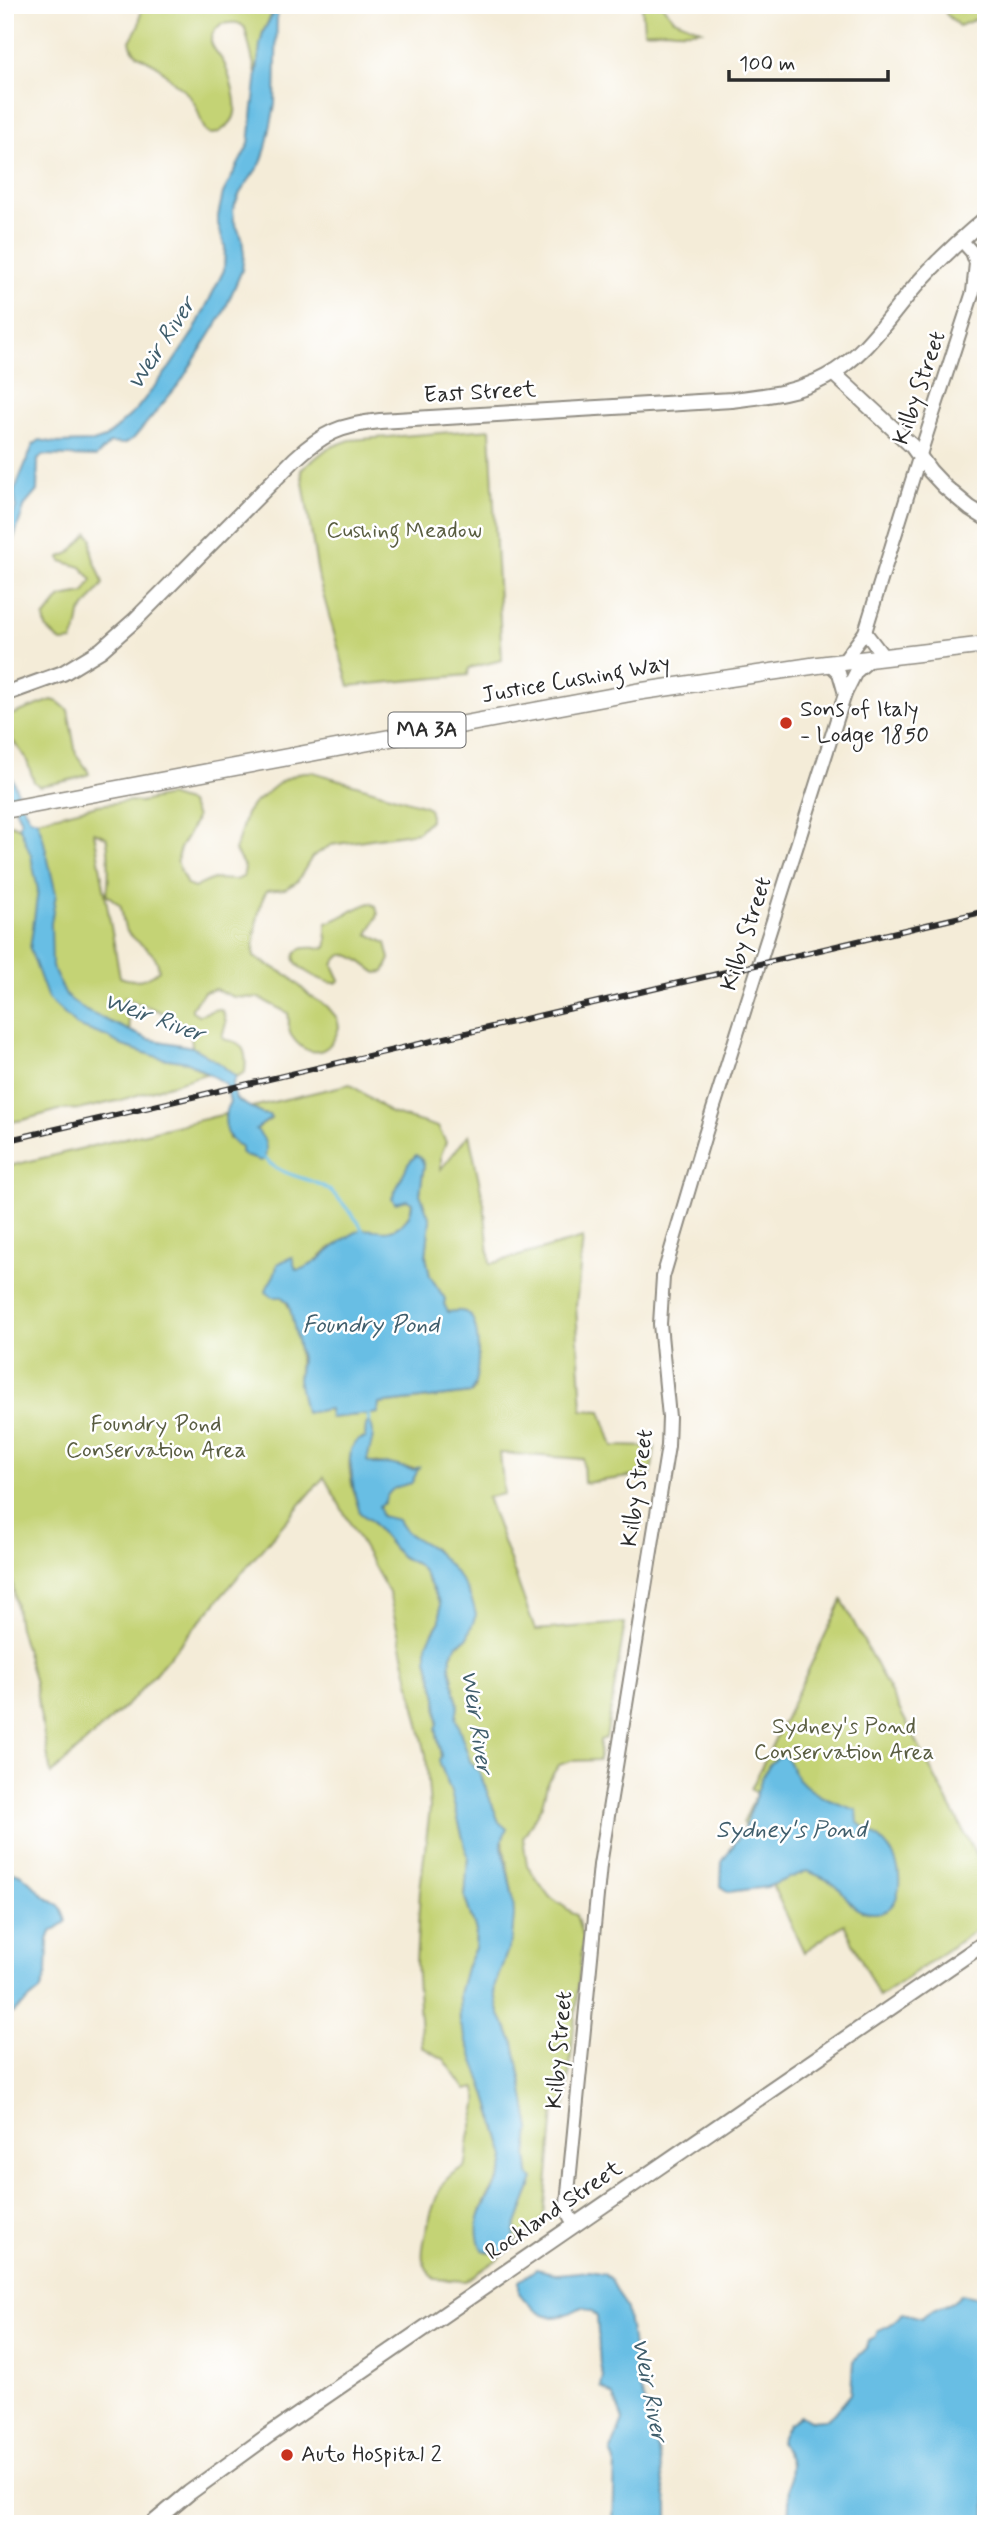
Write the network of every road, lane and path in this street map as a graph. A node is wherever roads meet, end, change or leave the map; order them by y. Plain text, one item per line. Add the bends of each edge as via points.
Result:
1 (986, 218) edge
2 (961, 240) junction
3 (833, 373) junction
4 (919, 457) junction
5 (986, 519) edge
6 (866, 632) junction
7 (986, 645) edge
8 (877, 658) junction
9 (837, 663) junction
10 (5, 694) edge
11 (845, 694) junction
12 (12, 810) edge
13 (986, 1942) edge
14 (574, 2225) junction
15 (152, 2524) edge

1 - 2 main road, East Street
2 - 3 main road, East Street via 864,348
2 - 4 street, Kilby Street via 975,260 975,286
3 - 4 main road
3 - 10 main road, East Street via 800,388 759,397 380,421 333,430 295,459 101,650 63,673
4 - 5 main road via 945,487
4 - 6 street, Kilby Street
6 - 8 street
6 - 9 street, Kilby Street
7 - 8 main road, Justice Cushing Way / MA 3A
8 - 9 main road, Justice Cushing Way / MA 3A
8 - 11 street, Kilby Street via 856,672
9 - 11 street
9 - 12 main road, Justice Cushing Way / MA 3A via 650,689
11 - 14 street, Kilby Street via 662,1284 668,1446 596,1900 567,2203
13 - 14 main road, Rockland Street
14 - 15 main road, Rockland Street via 257,2443

